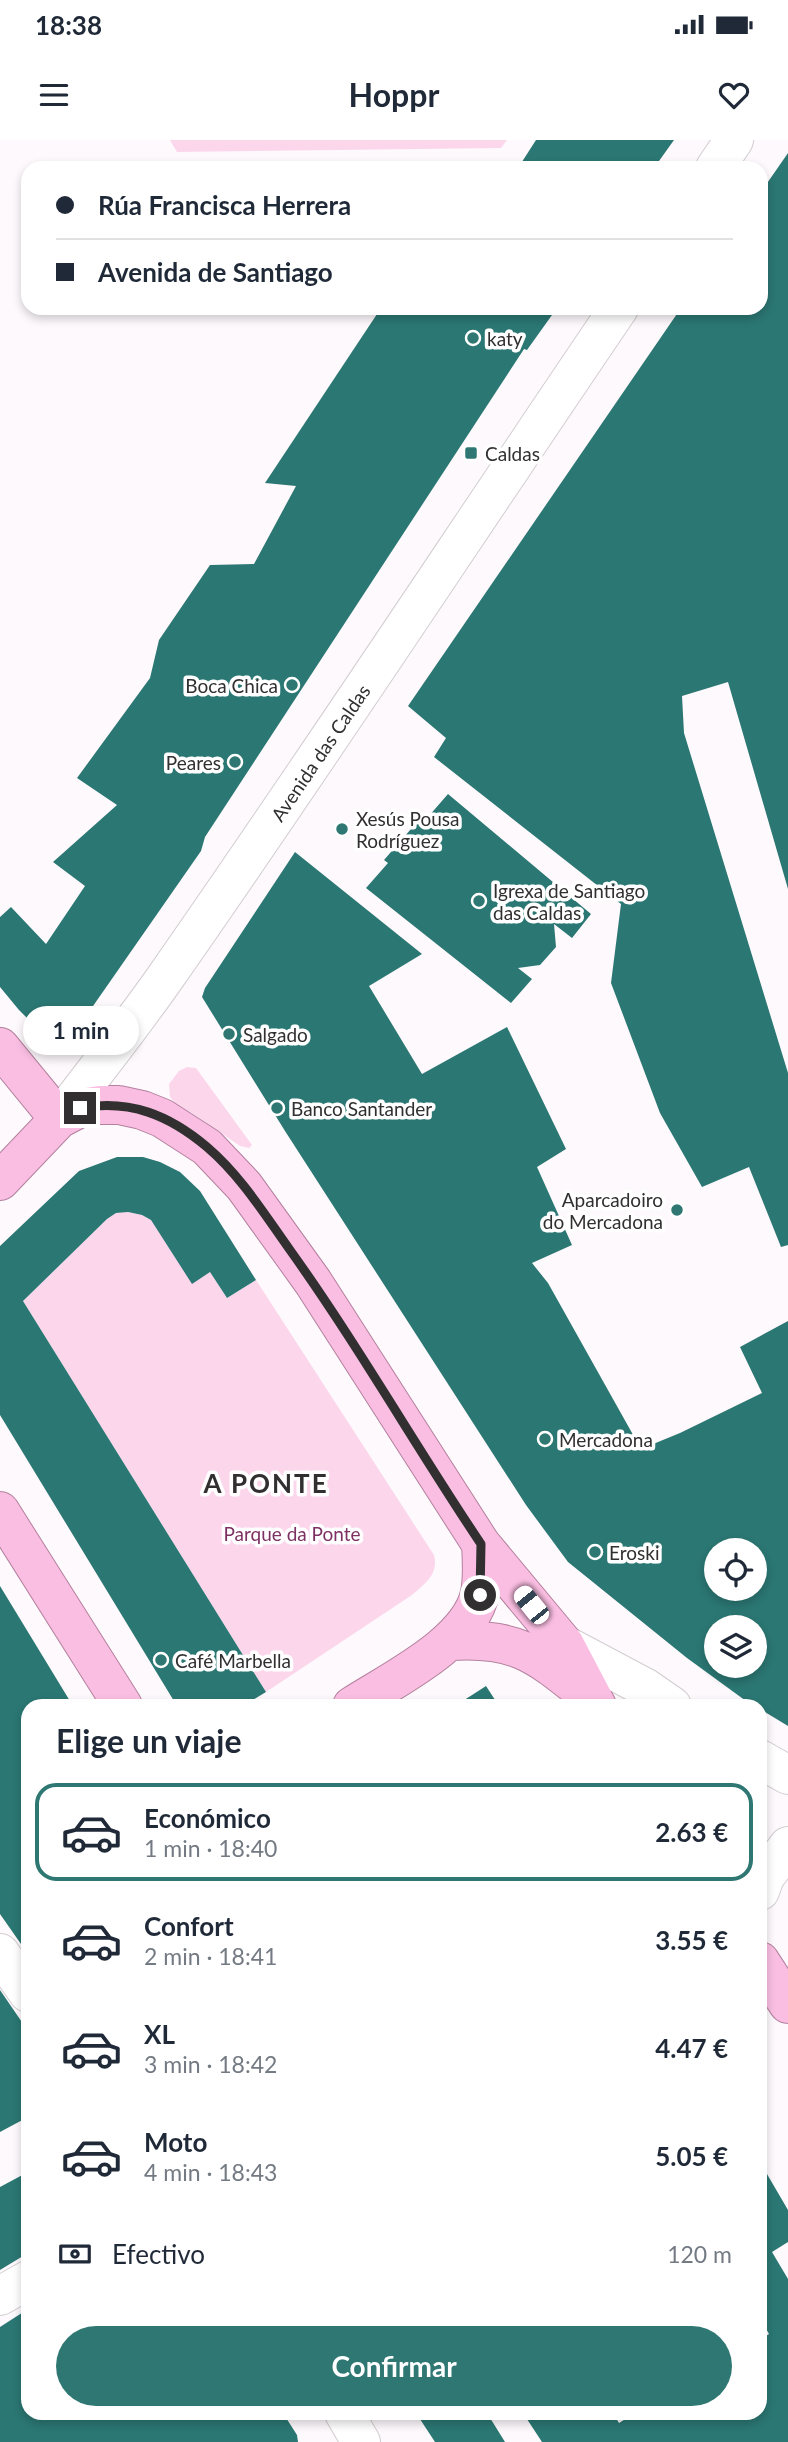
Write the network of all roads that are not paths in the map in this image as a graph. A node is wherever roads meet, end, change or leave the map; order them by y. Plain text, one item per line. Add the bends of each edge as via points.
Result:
1 (734, 140) edge
2 (720, 161) edge
3 (614, 315) edge
4 (0, 1048) edge
5 (59, 1119) junction
6 (0, 1181) edge
7 (0, 1511) edge
8 (481, 1544) junction
9 (452, 1641) junction
10 (565, 1645) junction
11 (119, 1699) edge
12 (363, 1699) edge
13 (590, 1699) edge
14 (593, 1699) edge
15 (662, 1699) edge
16 (767, 1763) edge
17 (788, 1775) edge
18 (788, 1846) edge
19 (767, 1874) edge
20 (0, 1953) edge
21 (767, 1972) edge
22 (21, 1983) edge
23 (788, 2004) edge
24 (21, 2284) edge
25 (0, 2296) edge
26 (348, 2420) edge
27 (360, 2442) edge

1 - 2 street
3 - 5 street, Avenida das Caldas via 167,976
4 - 5 highway
5 - 6 highway, Avenida das Caldas
5 - 8 highway via 80,1108 100,1105 142,1110 188,1133 224,1163 313,1282
7 - 11 highway
8 - 9 highway via 480,1595
8 - 10 highway
9 - 12 highway
9 - 13 highway via 474,1639 525,1650
10 - 14 highway
10 - 15 street
16 - 17 street
18 - 19 street
20 - 22 street
21 - 23 highway
24 - 25 street
26 - 27 street

